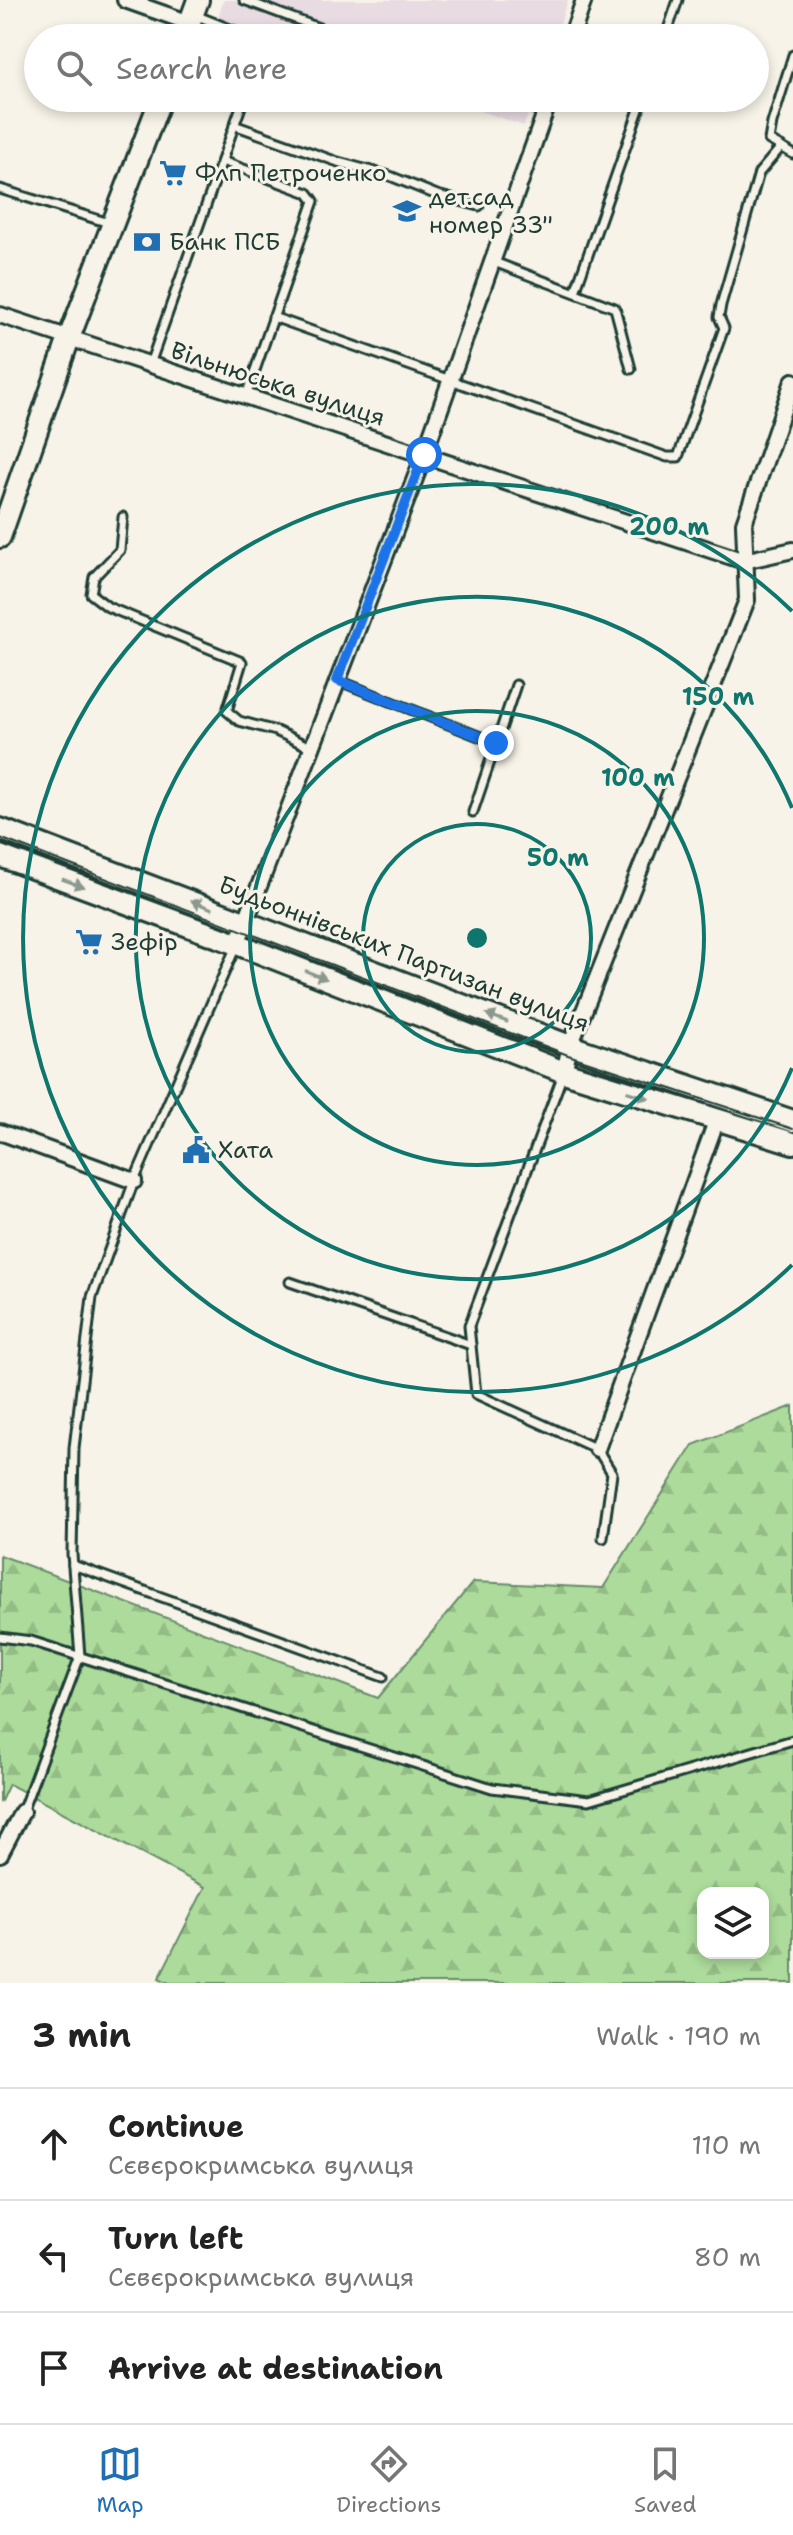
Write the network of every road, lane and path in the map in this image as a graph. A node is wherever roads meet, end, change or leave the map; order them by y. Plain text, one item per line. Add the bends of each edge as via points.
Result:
1 (125, 0) edge
2 (244, 0) edge
3 (584, 0) edge
4 (678, 0) edge
5 (191, 19) edge
6 (308, 24) edge
7 (576, 24) edge
8 (670, 24) edge
9 (793, 55) edge
10 (156, 112) edge
11 (239, 112) edge
12 (546, 112) edge
13 (638, 112) edge
14 (234, 125) junction
15 (781, 147) junction
16 (793, 154) edge
17 (222, 161) junction
18 (0, 189) edge
19 (479, 206) dead end
20 (112, 224) junction
21 (494, 262) junction
22 (575, 292) junction
23 (0, 315) edge
24 (273, 317) junction
25 (69, 338) junction
26 (150, 365) junction
27 (631, 369) dead end
28 (793, 381) edge
29 (450, 382) junction
30 (246, 396) junction
31 (424, 455) junction
32 (123, 517) dead end
33 (0, 537) edge
34 (793, 550) edge
35 (744, 561) junction
36 (337, 680) junction
37 (516, 685) dead end
38 (496, 743) junction
39 (312, 748) junction
40 (473, 812) dead end
41 (0, 829) edge
42 (0, 856) edge
43 (245, 921) junction
44 (237, 944) junction
45 (570, 1046) junction
46 (564, 1072) junction
47 (717, 1119) junction
48 (793, 1121) edge
49 (0, 1132) edge
50 (793, 1143) edge
51 (134, 1181) junction
52 (290, 1282) dead end
53 (471, 1345) junction
54 (597, 1449) junction
55 (603, 1538) dead end
56 (73, 1565) junction
57 (0, 1637) edge
58 (80, 1656) junction
59 (383, 1677) dead end
60 (793, 1740) edge
61 (22, 1812) joint
62 (0, 1854) edge

1 - 5 street
2 - 6 lane
3 - 7 street
4 - 8 lane
9 - 15 lane via 769,140
10 - 20 main road
11 - 14 lane
12 - 21 street
13 - 22 lane
14 - 17 lane
14 - 19 lane
15 - 16 lane
15 - 29 lane via 759,173 721,305 724,328 678,457
17 - 24 lane via 308,193 314,201
17 - 26 lane
18 - 20 lane
20 - 25 main road
21 - 22 lane
21 - 29 street
22 - 27 lane via 615,308
23 - 25 street, Вільнюська вулиця
24 - 29 lane
24 - 30 lane
25 - 26 street, Вільнюська вулиця
25 - 33 main road
26 - 30 street, Вільнюська вулиця
28 - 35 street via 744,523
29 - 31 street
30 - 31 street, Вільнюська вулиця
31 - 35 street, Вільнюська вулиця
31 - 36 street
32 - 39 lane via 120,550 94,577 91,594 108,607 242,662 227,711 239,721
34 - 35 street
35 - 45 street via 747,600
36 - 38 lane
36 - 39 street
37 - 38 lane
38 - 40 lane
39 - 43 street
43 -> 41 main road, Будьоннівських Партизан вулиця
42 -> 44 main road, Будьоннівських Партизан вулиця
43 - 44 street
45 -> 43 main road, Будьоннівських Партизан вулиця
44 -> 46 main road, Будьоннівських Партизан вулиця
44 - 51 lane
45 - 46 street
45 - 48 main road, Будьоннівських Партизан вулиця
46 -> 47 main road, Будьоннівських Партизан вулиця
46 - 53 lane via 469,1326
47 - 50 main road, Будьоннівських Партизан вулиця
47 - 54 street
49 - 51 street
51 - 56 lane via 92,1297 74,1448
52 - 53 lane
53 - 54 lane via 476,1394
54 - 55 lane via 612,1473
56 - 58 lane
56 - 59 lane
57 - 58 lane
58 - 60 lane via 492,1788 589,1800
58 - 61 lane
61 - 62 street

